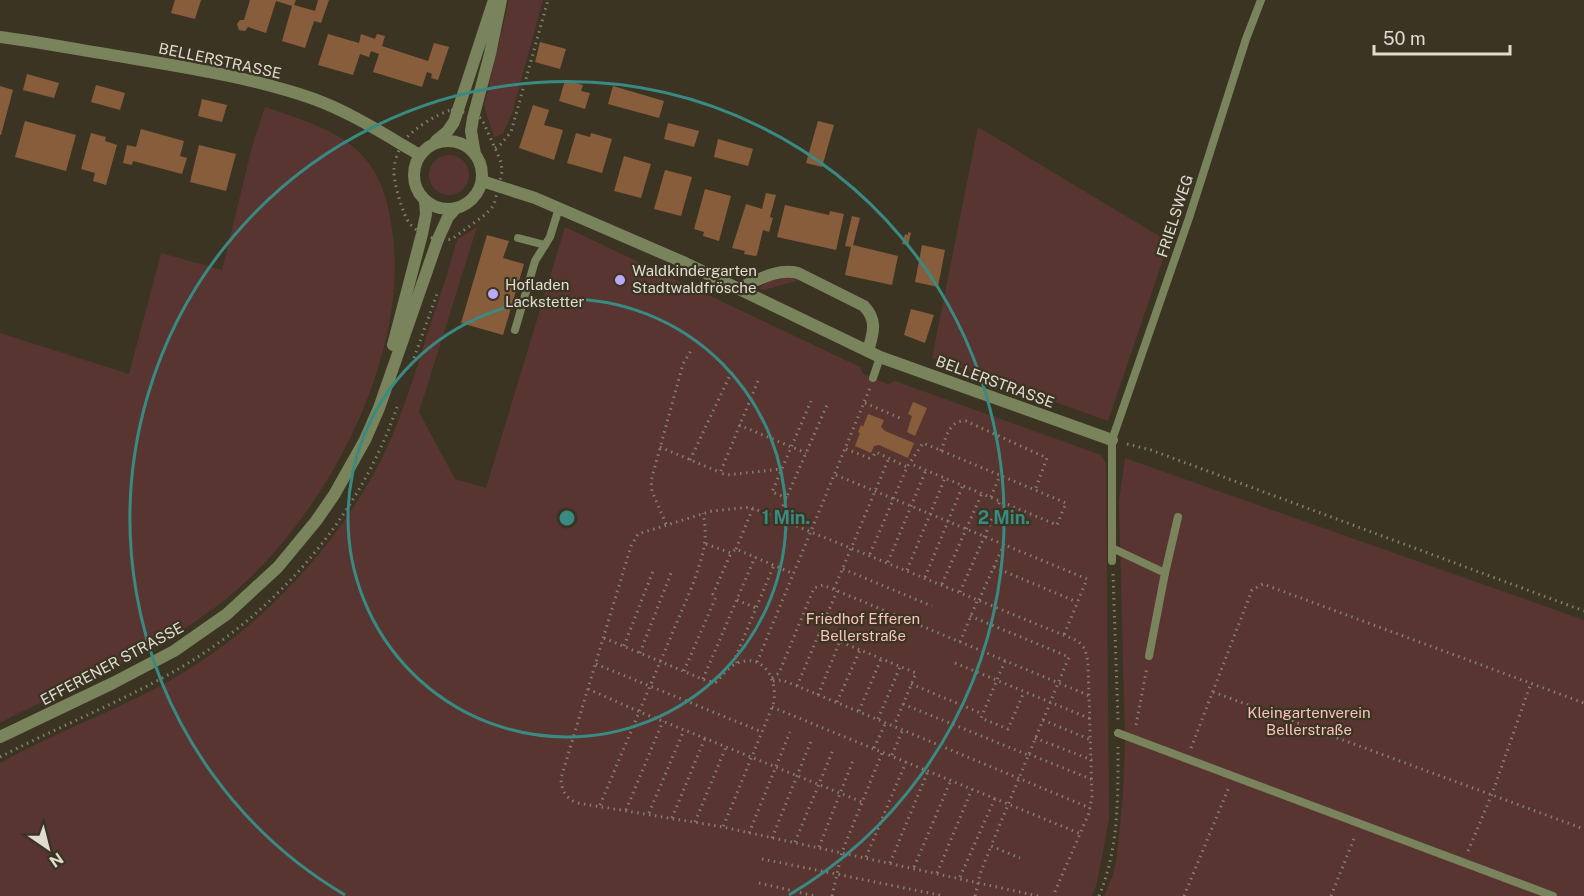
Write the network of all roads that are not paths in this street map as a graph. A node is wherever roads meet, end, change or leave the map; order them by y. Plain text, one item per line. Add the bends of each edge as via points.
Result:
1 (494, 0) edge
2 (501, 0) edge
3 (1261, 0) edge
4 (0, 37) edge
5 (432, 144) junction
6 (476, 154) junction
7 (420, 155) junction
8 (482, 181) junction
9 (425, 201) junction
10 (456, 208) junction
11 (559, 208) junction
12 (518, 238) dead end
13 (545, 245) junction
14 (739, 288) junction
15 (515, 330) dead end
16 (868, 351) junction
17 (880, 357) junction
18 (873, 378) road end
19 (379, 408) junction
20 (1112, 440) junction
21 (1178, 517) dead end
22 (1112, 548) junction
23 (1113, 561) dead end
24 (1165, 573) junction
25 (1149, 656) road end
26 (1118, 733) dead end
27 (0, 737) edge
28 (1553, 896) edge

1 - 5 street via 458,110 447,132
2 - 6 street via 471,130
3 - 20 lane, FRIELSWEG
4 - 7 street, BELLERSTRASSE via 258,82 340,110
5 - 6 street via 460,142
5 - 7 street
6 - 8 street
7 - 9 street via 413,174 418,193
8 - 10 street via 473,198
8 - 11 street, BELLERSTRASSE
9 - 10 street via 435,207
9 - 19 street, EFFERENER STRASSE via 422,234
10 - 19 street, EFFERENER STRASSE via 438,239
11 - 13 lane
11 - 14 street, BELLERSTRASSE
12 - 13 lane
13 - 15 lane via 535,261
14 - 16 street, BELLERSTRASSE
14 - 16 street via 786,270 798,273 871,313 874,324
16 - 17 street, BELLERSTRASSE
17 - 18 lane
17 - 20 street, BELLERSTRASSE
19 - 27 street, EFFERENER STRASSE via 334,495 300,542 256,589 174,651
20 - 22 lane, FRIELSWEG
21 - 24 lane
22 - 23 lane, FRIELSWEG
22 - 24 lane
24 - 25 lane
26 - 28 lane

